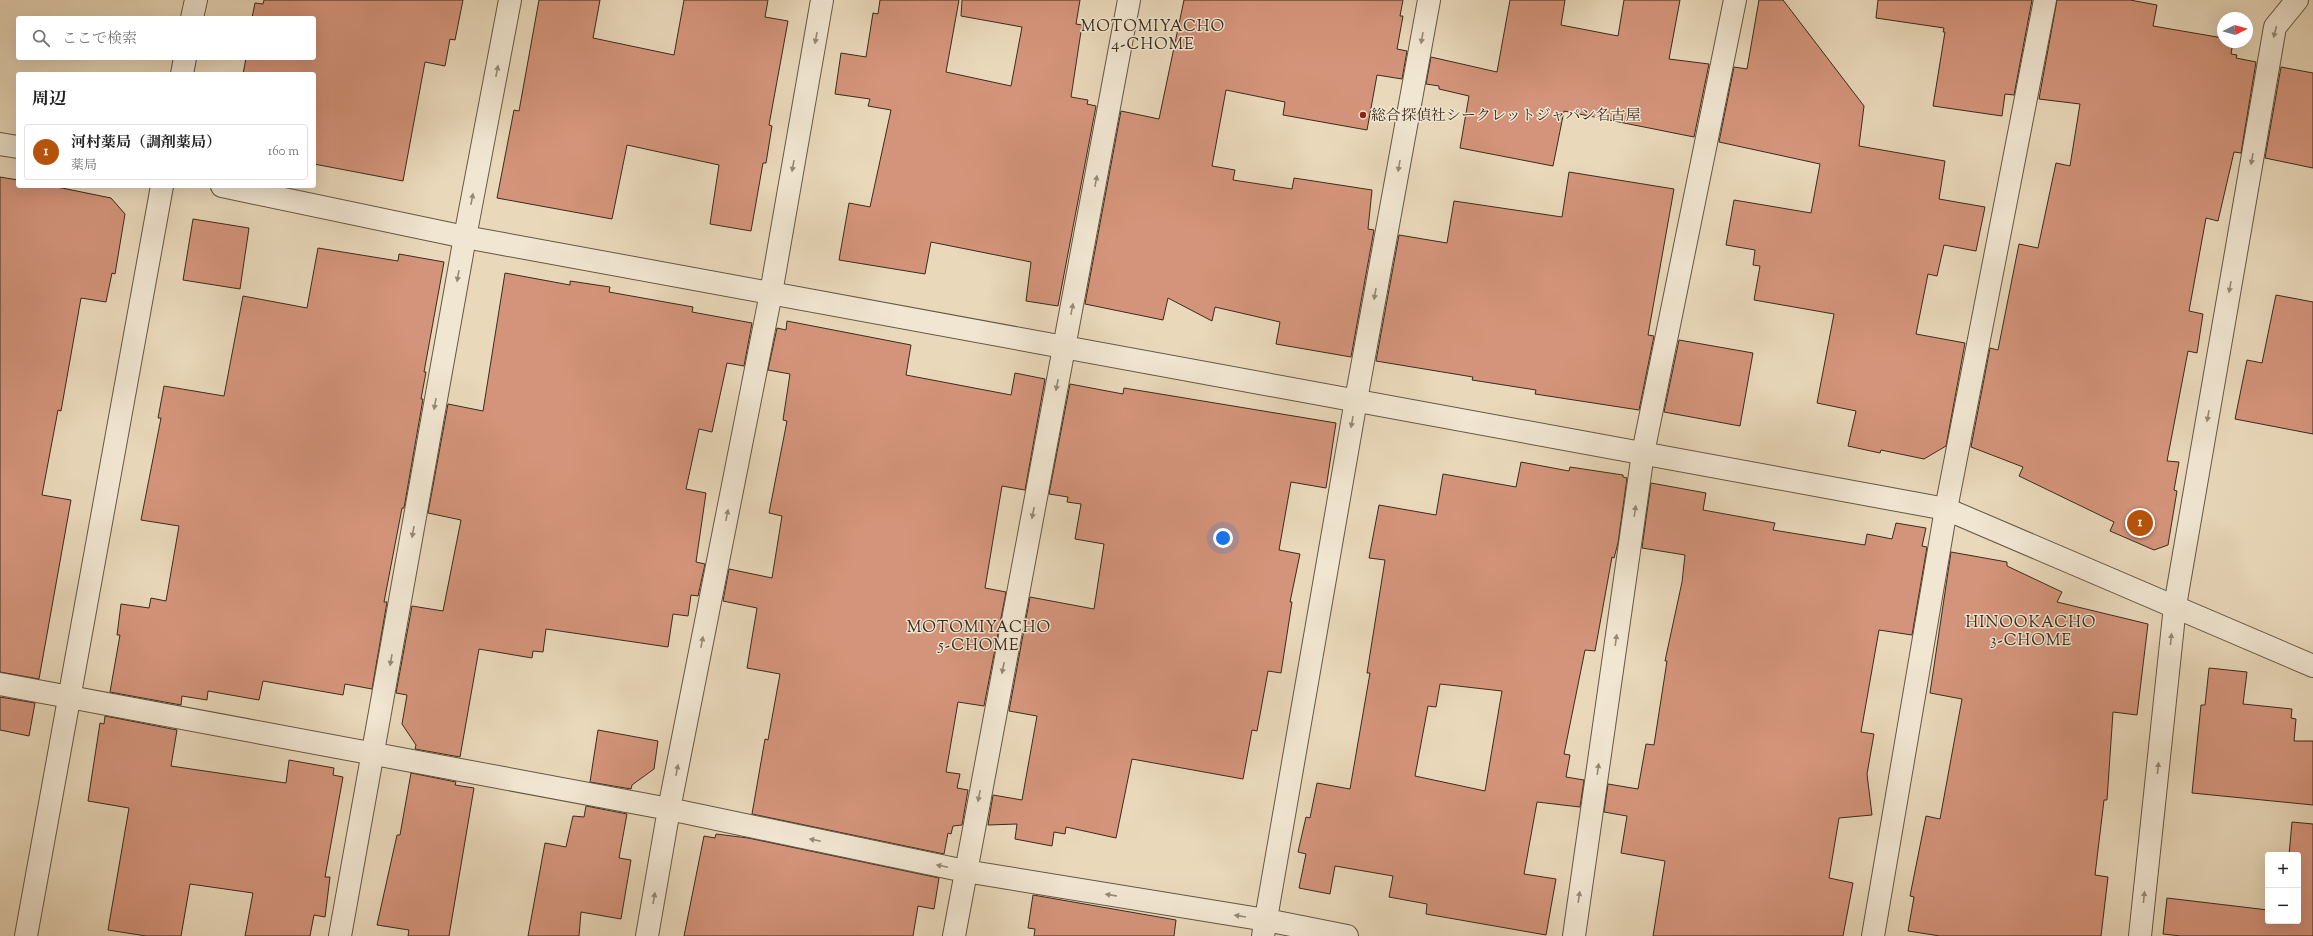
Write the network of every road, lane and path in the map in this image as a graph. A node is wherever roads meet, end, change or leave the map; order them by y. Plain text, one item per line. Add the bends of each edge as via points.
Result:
1 (196, 0) edge
2 (510, 0) edge
3 (822, 0) edge
4 (1129, 0) edge
5 (1429, 0) edge
6 (1735, 0) edge
7 (2045, 0) edge
8 (2297, 0) edge
9 (192, 16) edge
10 (185, 60) edge
11 (182, 72) edge
12 (0, 144) edge
13 (16, 147) edge
14 (162, 188) edge
15 (232, 188) edge
16 (465, 237) junction
17 (771, 293) junction
18 (1064, 347) junction
19 (1356, 400) junction
20 (1643, 453) junction
21 (1946, 509) junction
22 (2174, 606) junction
23 (2313, 666) edge
24 (0, 684) edge
25 (70, 698) junction
26 (374, 754) junction
27 (669, 809) junction
28 (965, 871) junction
29 (1264, 928) edge
30 (26, 936) edge
31 (340, 936) edge
32 (647, 936) edge
33 (954, 936) edge
34 (1347, 936) edge
35 (1574, 936) edge
36 (1873, 936) edge
37 (2140, 936) edge

1 - 9 street
16 -> 2 street
3 -> 17 street
18 -> 4 street
5 -> 19 street
6 - 20 street
7 - 21 street
8 -> 22 street via 2275,27
10 - 11 street
12 - 13 street
14 - 25 street
15 - 16 street
16 - 17 street
16 -> 26 street
17 - 18 street
27 -> 17 street
18 - 19 street
18 -> 28 street
19 - 20 street
19 -> 29 street
20 - 21 street
35 -> 20 street
21 - 22 street
21 - 36 street
22 - 23 street
37 -> 22 street
24 - 25 street
25 - 26 street
25 - 30 street
26 - 27 street
26 - 31 street
28 -> 27 street
32 -> 27 street
29 -> 28 street
28 - 33 street
29 - 34 street

